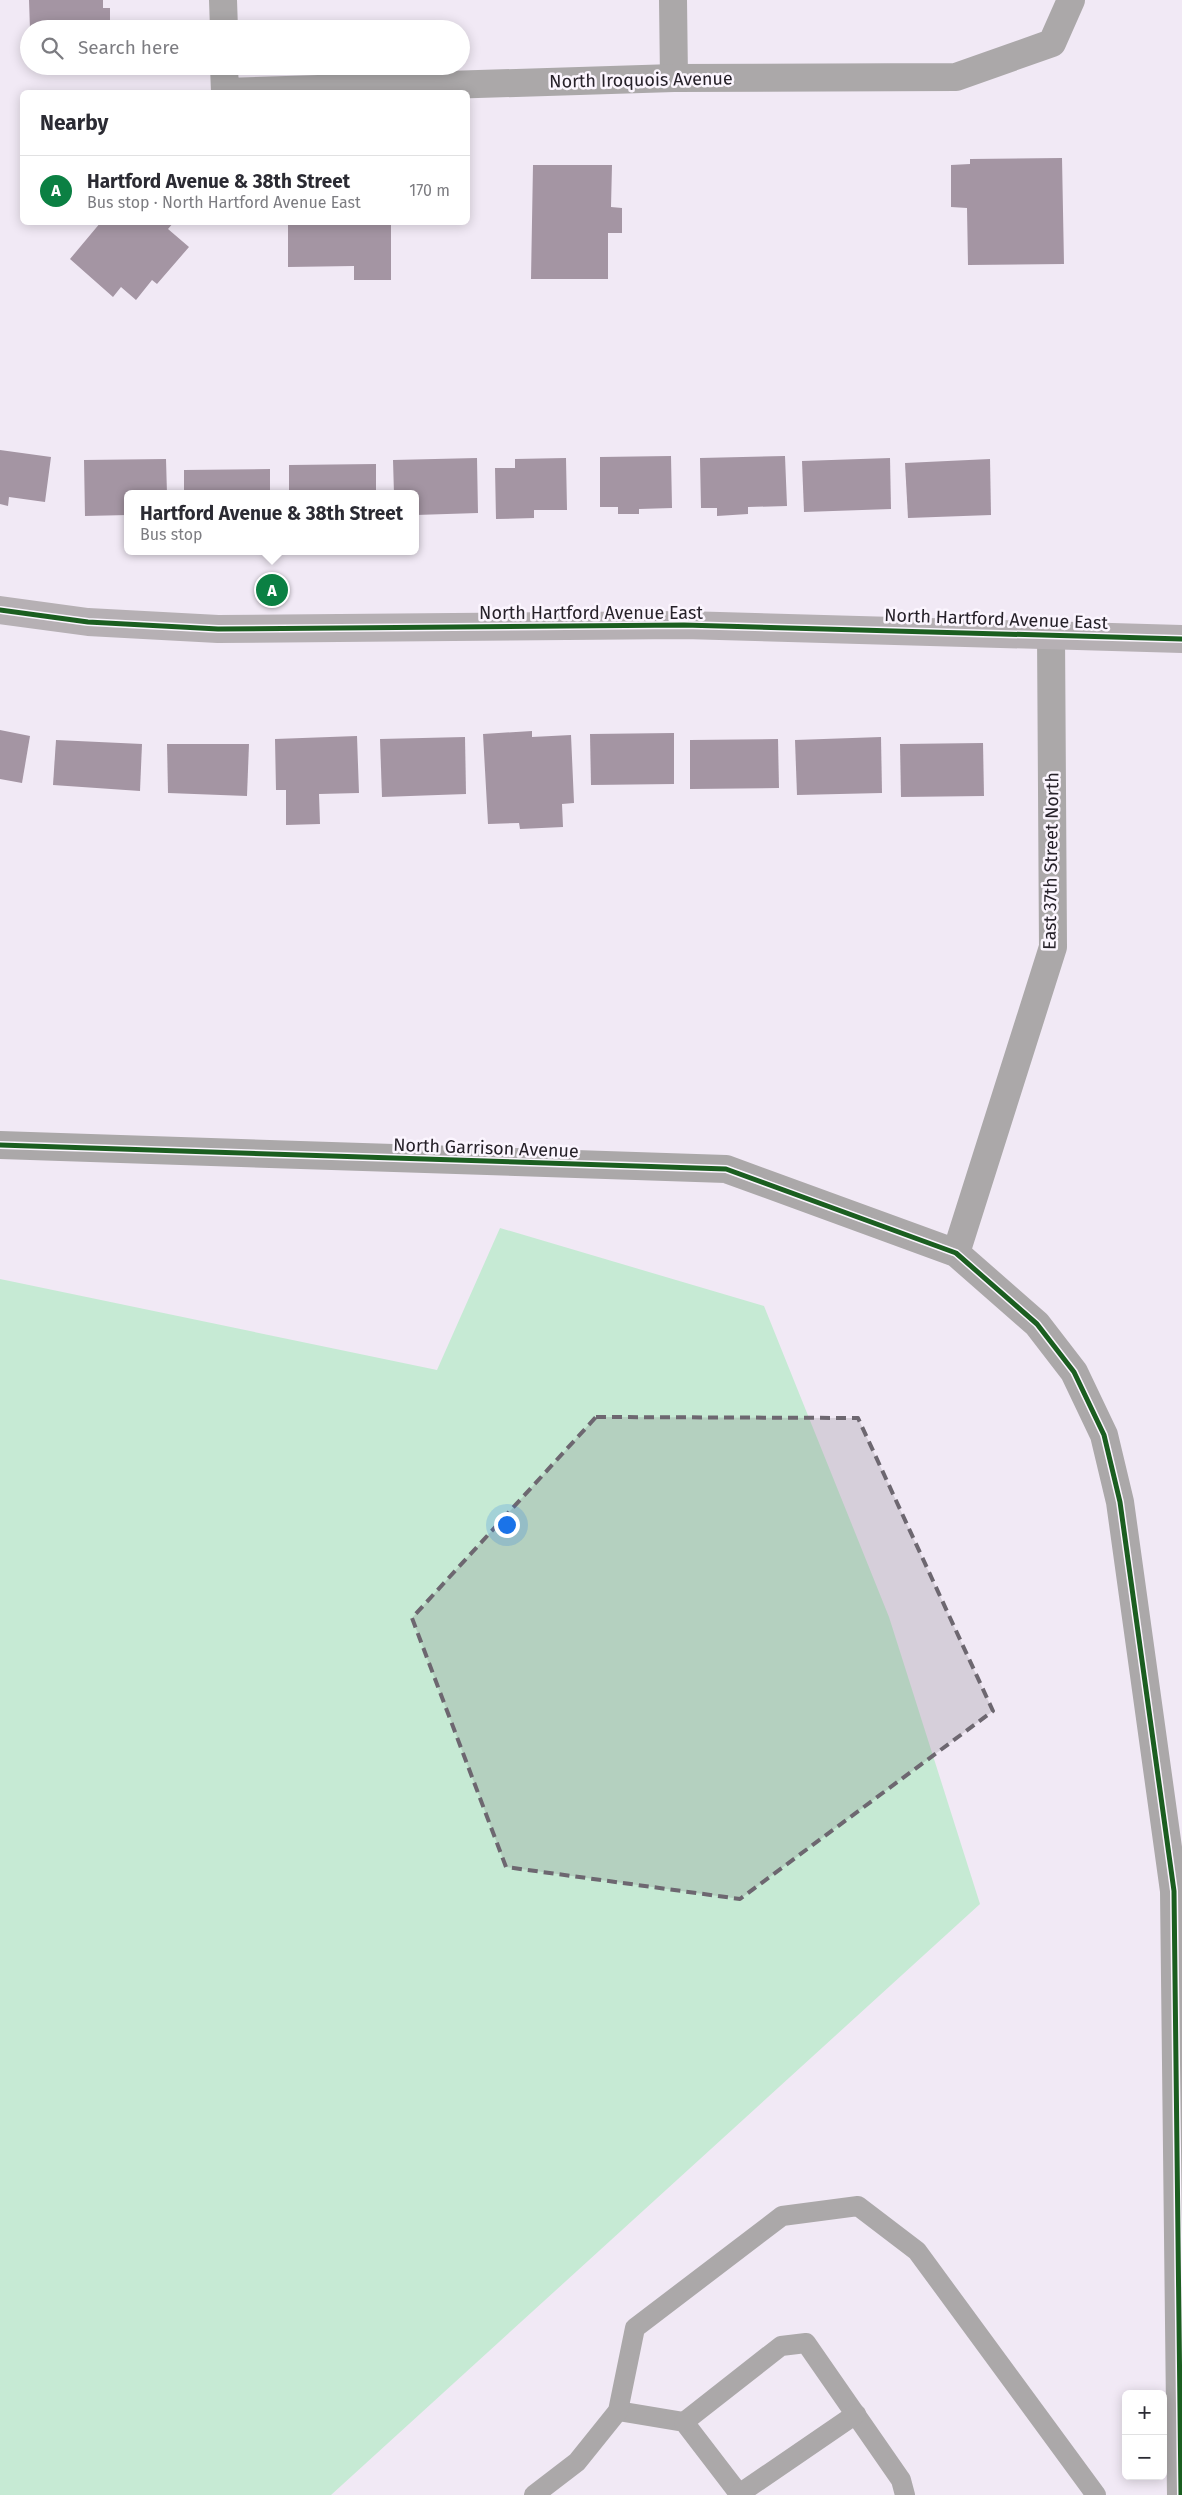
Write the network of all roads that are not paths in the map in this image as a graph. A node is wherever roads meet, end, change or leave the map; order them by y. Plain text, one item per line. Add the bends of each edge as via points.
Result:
1 (223, 0) edge
2 (673, 0) edge
3 (1071, 0) edge
4 (224, 20) edge
5 (224, 75) edge
6 (674, 78) junction
7 (225, 90) edge
8 (289, 90) edge
9 (0, 610) edge
10 (1051, 634) junction
11 (1182, 639) edge
12 (0, 1146) edge
13 (956, 1253) junction
14 (618, 2412) junction
15 (856, 2414) junction
16 (684, 2422) junction
17 (739, 2494) edge
18 (534, 2495) edge
19 (905, 2495) edge
20 (1096, 2495) edge
21 (1181, 2495) edge

1 - 4 street
2 - 6 street
3 - 6 street, North Iroquois Avenue via 1052,44 956,77
5 - 7 street
6 - 8 street, North Iroquois Avenue
9 - 10 street, North Hartford Avenue East via 88,622 218,629 684,625
10 - 11 street, North Hartford Avenue East
10 - 13 street, East 37th Street North via 1053,948
12 - 13 street, North Garrison Avenue via 726,1169
13 - 21 street via 1037,1324 1074,1372 1104,1435 1120,1502 1174,1892
14 - 16 lane
14 - 18 lane via 577,2462
14 - 20 lane via 635,2328 782,2216 858,2206 917,2251
15 - 16 lane via 806,2343 781,2346
15 - 17 lane
15 - 19 lane via 901,2480
16 - 17 lane

